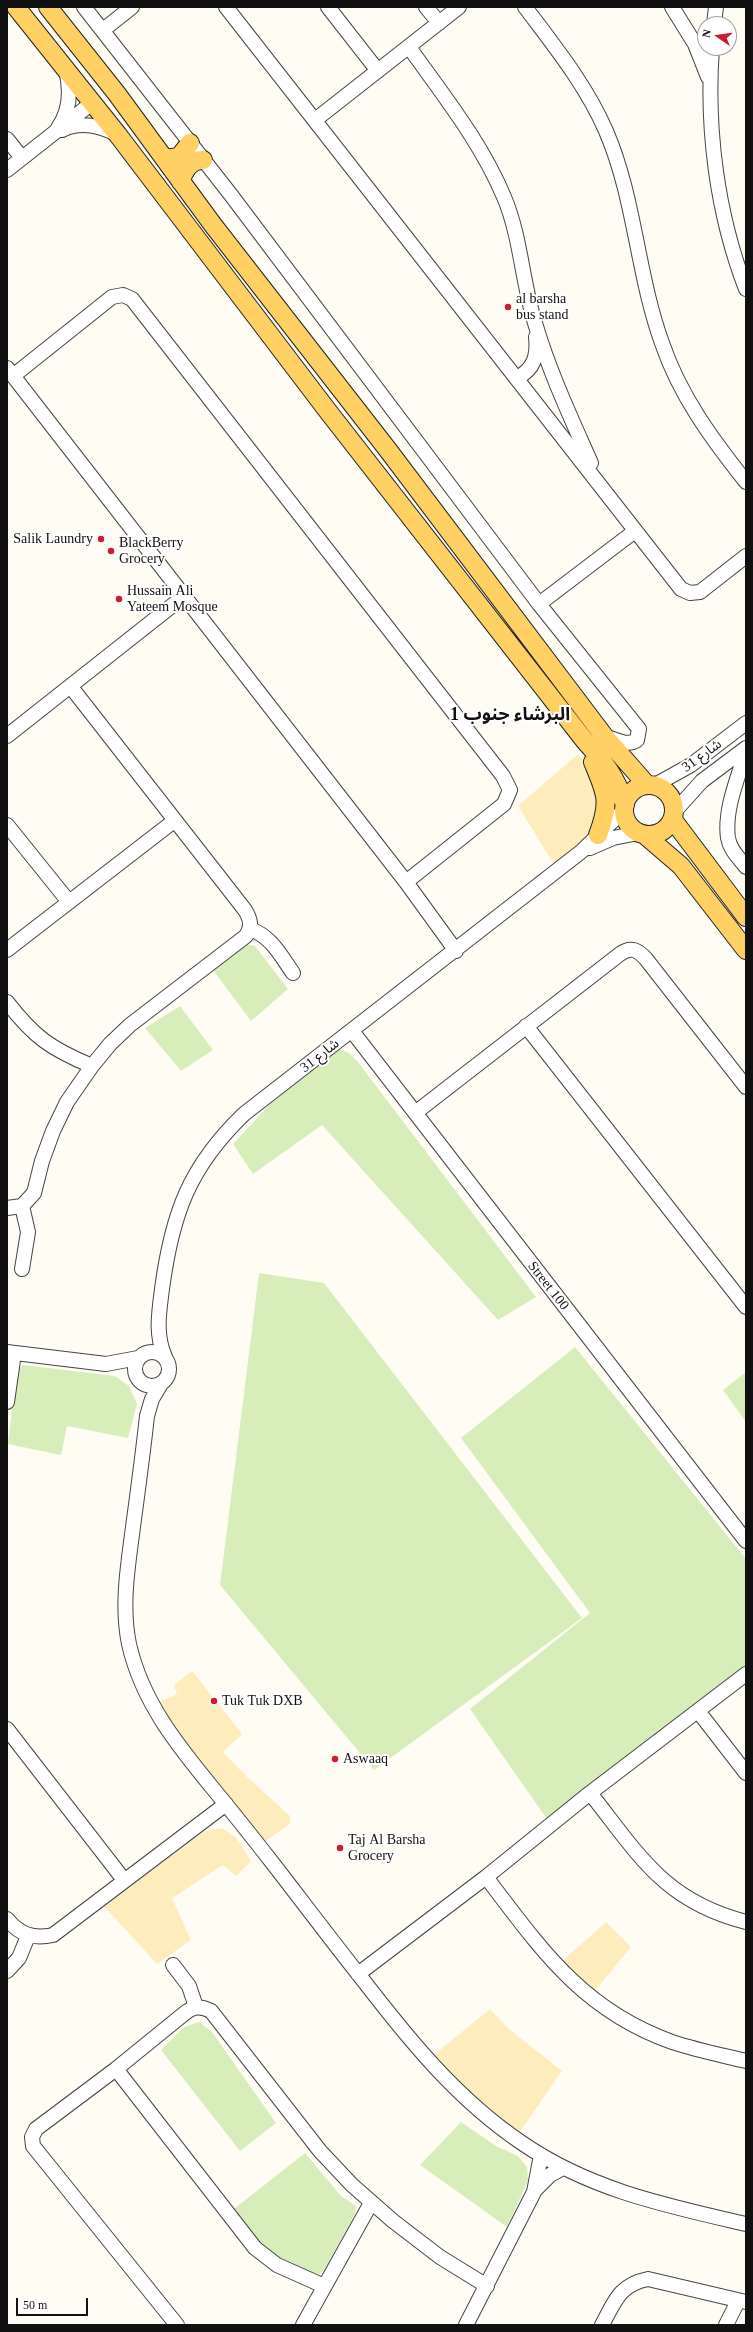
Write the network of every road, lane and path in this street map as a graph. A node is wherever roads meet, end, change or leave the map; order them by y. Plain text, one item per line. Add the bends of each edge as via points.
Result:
1 (16, 7) edge
2 (84, 7) edge
3 (132, 7) edge
4 (226, 7) edge
5 (328, 7) edge
6 (426, 7) edge
7 (459, 7) edge
8 (525, 7) edge
9 (672, 7) edge
10 (50, 9) edge
11 (439, 24) junction
12 (103, 30) junction
13 (409, 47) junction
14 (712, 56) edge
15 (66, 68) junction
16 (378, 71) junction
17 (710, 81) junction
18 (92, 103) junction
19 (316, 120) junction
20 (54, 133) junction
21 (118, 135) junction
22 (7, 139) edge
23 (190, 143) junction
24 (22, 158) junction
25 (165, 159) junction
26 (203, 160) junction
27 (7, 170) edge
28 (182, 182) junction
29 (746, 289) edge
30 (534, 323) junction
31 (10, 372) edge
32 (516, 378) junction
33 (327, 410) junction
34 (388, 450) junction
35 (746, 482) edge
36 (601, 484) junction
37 (635, 531) junction
38 (746, 556) edge
39 (183, 597) junction
40 (539, 604) junction
41 (71, 687) junction
42 (746, 722) edge
43 (7, 736) edge
44 (604, 736) junction
45 (585, 740) junction
46 (746, 750) edge
47 (651, 785) junction
48 (624, 807) junction
49 (674, 815) junction
50 (174, 821) junction
51 (7, 825) edge
52 (598, 835) junction
53 (642, 835) junction
54 (582, 851) junction
55 (746, 867) edge
56 (406, 882) junction
57 (69, 902) junction
58 (746, 917) edge
59 (250, 929) junction
60 (7, 950) edge
61 (746, 950) edge
62 (456, 951) junction
63 (293, 973) dead end
64 (7, 1002) edge
65 (526, 1026) junction
66 (352, 1031) junction
67 (92, 1066) junction
68 (746, 1087) edge
69 (415, 1113) junction
70 (22, 1206) junction
71 (7, 1208) edge
72 (22, 1269) dead end
73 (746, 1307) edge
74 (158, 1327) junction
75 (10, 1352) edge
76 (140, 1356) junction
77 (165, 1357) junction
78 (106, 1364) junction
79 (137, 1378) junction
80 (161, 1384) junction
81 (7, 1402) edge
82 (147, 1416) junction
83 (746, 1541) edge
84 (746, 1674) edge
85 (698, 1711) junction
86 (7, 1729) edge
87 (746, 1773) edge
88 (590, 1793) junction
89 (226, 1804) junction
90 (486, 1877) junction
91 (124, 1880) junction
92 (7, 1919) edge
93 (746, 1922) edge
94 (28, 1936) junction
95 (173, 1965) dead end
96 (7, 1971) edge
97 (358, 1974) junction
98 (196, 2007) junction
99 (746, 2061) edge
100 (116, 2069) junction
101 (541, 2155) junction
102 (563, 2168) junction
103 (534, 2192) junction
104 (371, 2203) junction
105 (746, 2224) edge
106 (324, 2286) junction
107 (487, 2286) junction
108 (742, 2301) edge
109 (177, 2325) edge
110 (303, 2325) edge
111 (466, 2325) edge
112 (602, 2325) edge
113 (726, 2325) edge

1 - 15 main road
2 - 12 street
3 - 12 street
4 - 19 street
5 - 16 street
6 - 11 street
7 - 11 street
8 - 35 street via 574,72 606,131 625,188 661,343 677,382 698,419
9 - 17 street via 695,44
10 - 18 main road via 57,29 97,85 98,95
10 - 25 main road
11 - 13 street
12 - 23 street
13 - 16 street
13 - 30 street via 493,172 514,226
14 - 17 street
15 - 18 main road
15 - 20 street via 69,81 68,105 62,122
16 - 19 street
17 - 29 street via 713,145 723,208 738,269
18 - 20 street
18 - 21 main road
19 - 32 street
20 - 21 street via 65,128 90,125
20 - 24 street
21 - 33 main road
22 - 24 street
23 - 25 main road via 179,157
23 - 26 street
24 - 27 street
25 - 28 main road
26 - 28 main road via 198,160 188,167 182,175
26 - 40 street
28 - 34 main road
30 - 32 street via 536,358 532,366
30 - 36 street
31 - 39 street
31 - 56 street via 112,297 122,295 132,299 494,763 508,782 510,790 504,804
32 - 36 street
33 - 34 main road via 342,402 376,444
33 - 45 main road
34 - 44 main road
36 - 37 street
37 - 38 street via 681,589 690,593 700,592
37 - 40 street
39 - 41 street
39 - 56 street
40 - 44 street via 639,729 637,740 632,744
41 - 43 street
41 - 50 street
42 - 47 street, شارع 31 via 691,765
44 - 47 main road
45 - 48 main road via 608,766 619,788
45 - 52 main road via 606,793 607,805
46 - 49 street, شارع 31 via 702,781
46 - 55 street via 730,808 728,839 733,851
47 - 48 main road via 633,791
47 - 49 main road via 670,794
48 - 52 street, شارع 31
48 - 53 main road via 627,822
49 - 53 main road via 668,828 659,834
49 - 58 main road via 691,846
50 - 57 street
50 - 59 street via 245,910 250,918
51 - 57 street
52 - 54 street, شارع 31
53 - 54 street, شارع 31 via 613,838
53 - 61 main road via 681,866
54 - 62 street, شارع 31
56 - 62 street
57 - 60 street
59 - 63 street via 272,943
59 - 67 street via 246,936 130,1025
62 - 66 street, شارع 31
64 - 67 street via 36,1036 54,1048
65 - 68 street via 620,954 631,949 637,950
65 - 69 street
65 - 73 street
66 - 69 street, Street 100
66 - 74 street, شارع 31 via 244,1114 223,1134 205,1157 190,1182 179,1209 165,1269
67 - 70 street via 67,1102 42,1161 34,1194
69 - 83 street, Street 100
70 - 71 street
70 - 72 street via 28,1232
74 - 76 street, شارع 31 via 152,1341
74 - 77 street, شارع 31
75 - 78 street
75 - 81 street
76 - 77 street via 153,1352
76 - 78 street
76 - 79 street via 135,1364
77 - 80 street via 169,1370
78 - 79 street
79 - 80 street via 149,1386
79 - 82 street
80 - 82 street via 152,1399
82 - 89 street via 126,1585 129,1642 138,1676 153,1709 174,1741
84 - 85 street
85 - 87 street
85 - 88 street
86 - 91 street
88 - 90 street
88 - 93 street via 652,1870 670,1887 712,1912
89 - 91 street
89 - 97 street
90 - 97 street
90 - 99 street via 545,1955 566,1978 590,1998 616,2015 665,2039
91 - 94 street via 53,1935 40,1938
92 - 94 street via 16,1929
94 - 96 street via 19,1958
95 - 98 street via 189,1986
97 - 101 street via 407,2037 450,2083 491,2120
98 - 100 street
98 - 104 street via 204,2007 211,2011 320,2150
100 - 106 street via 255,2248 277,2265
100 - 109 street via 36,2128 32,2137 33,2146
101 - 102 street
101 - 103 street
102 - 103 street via 544,2180
102 - 105 street via 628,2195
103 - 107 street
104 - 106 street
104 - 107 street via 440,2257
106 - 110 street
107 - 111 street
108 - 112 street via 648,2279 633,2282 621,2291
108 - 113 street

